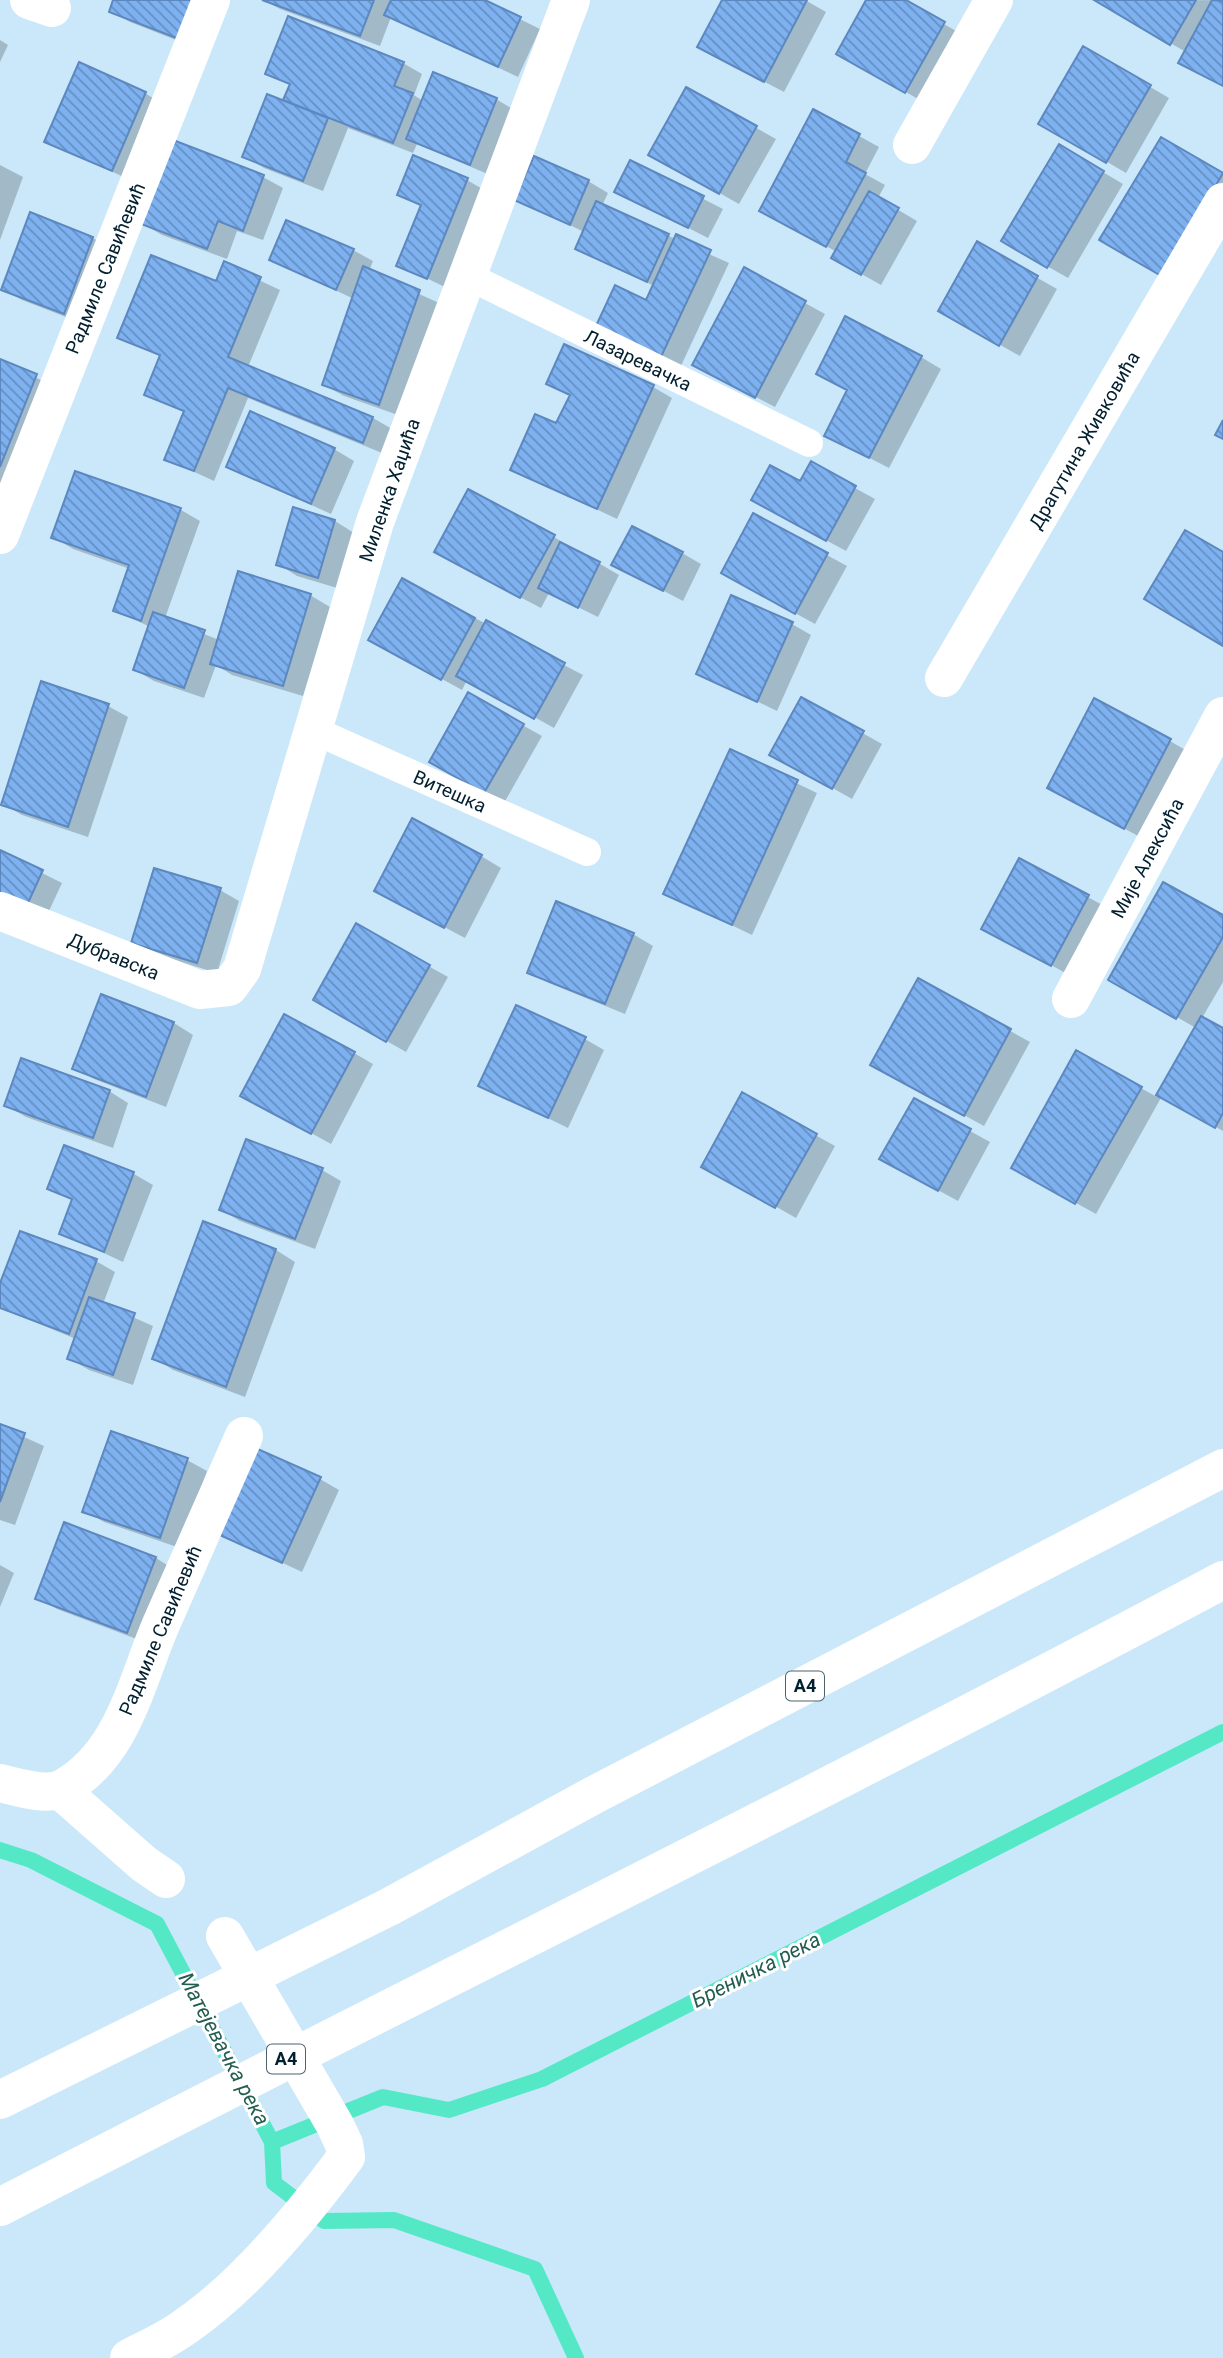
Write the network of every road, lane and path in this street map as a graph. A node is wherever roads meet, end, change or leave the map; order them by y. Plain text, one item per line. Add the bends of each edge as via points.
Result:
1 (211, 0) edge
2 (571, 0) edge
3 (994, 0) edge
4 (912, 145) dead end
5 (1223, 202) edge
6 (468, 276) junction
7 (809, 443) dead end
8 (0, 536) edge
9 (944, 678) dead end
10 (1223, 716) edge
11 (313, 730) junction
12 (587, 852) dead end
13 (0, 911) edge
14 (229, 987) joint
15 (1071, 999) dead end
16 (244, 1436) dead end
17 (1223, 1468) edge
18 (1223, 1580) edge
19 (0, 1783) edge
20 (60, 1790) junction
21 (166, 1879) dead end
22 (225, 1936) dead end
23 (0, 2100) edge
24 (0, 2207) edge
25 (129, 2358) edge

1 - 8 main road, Радмиле Савићевић
2 - 6 main road, Миленка Хаџића
3 - 4 main road
5 - 9 main road, Драгутина Живковића
6 - 7 lane, Лазаревачка
6 - 11 main road, Миленка Хаџића via 375,522
10 - 15 main road, Мије Алексића
11 - 12 lane, Витешка
11 - 14 main road, Миленка Хаџића via 242,969
13 - 14 main road, Дубравска via 200,990
16 - 20 main road, Радмиле Савићевић via 156,1636 129,1711 88,1769
17 - 23 main road, A4 via 594,1795 389,1907
18 - 24 main road, A4 via 955,1723 426,1987
19 - 20 main road via 26,1790
20 - 21 main road
22 - 25 main road via 331,2118 346,2157 289,2229 214,2304 186,2327

